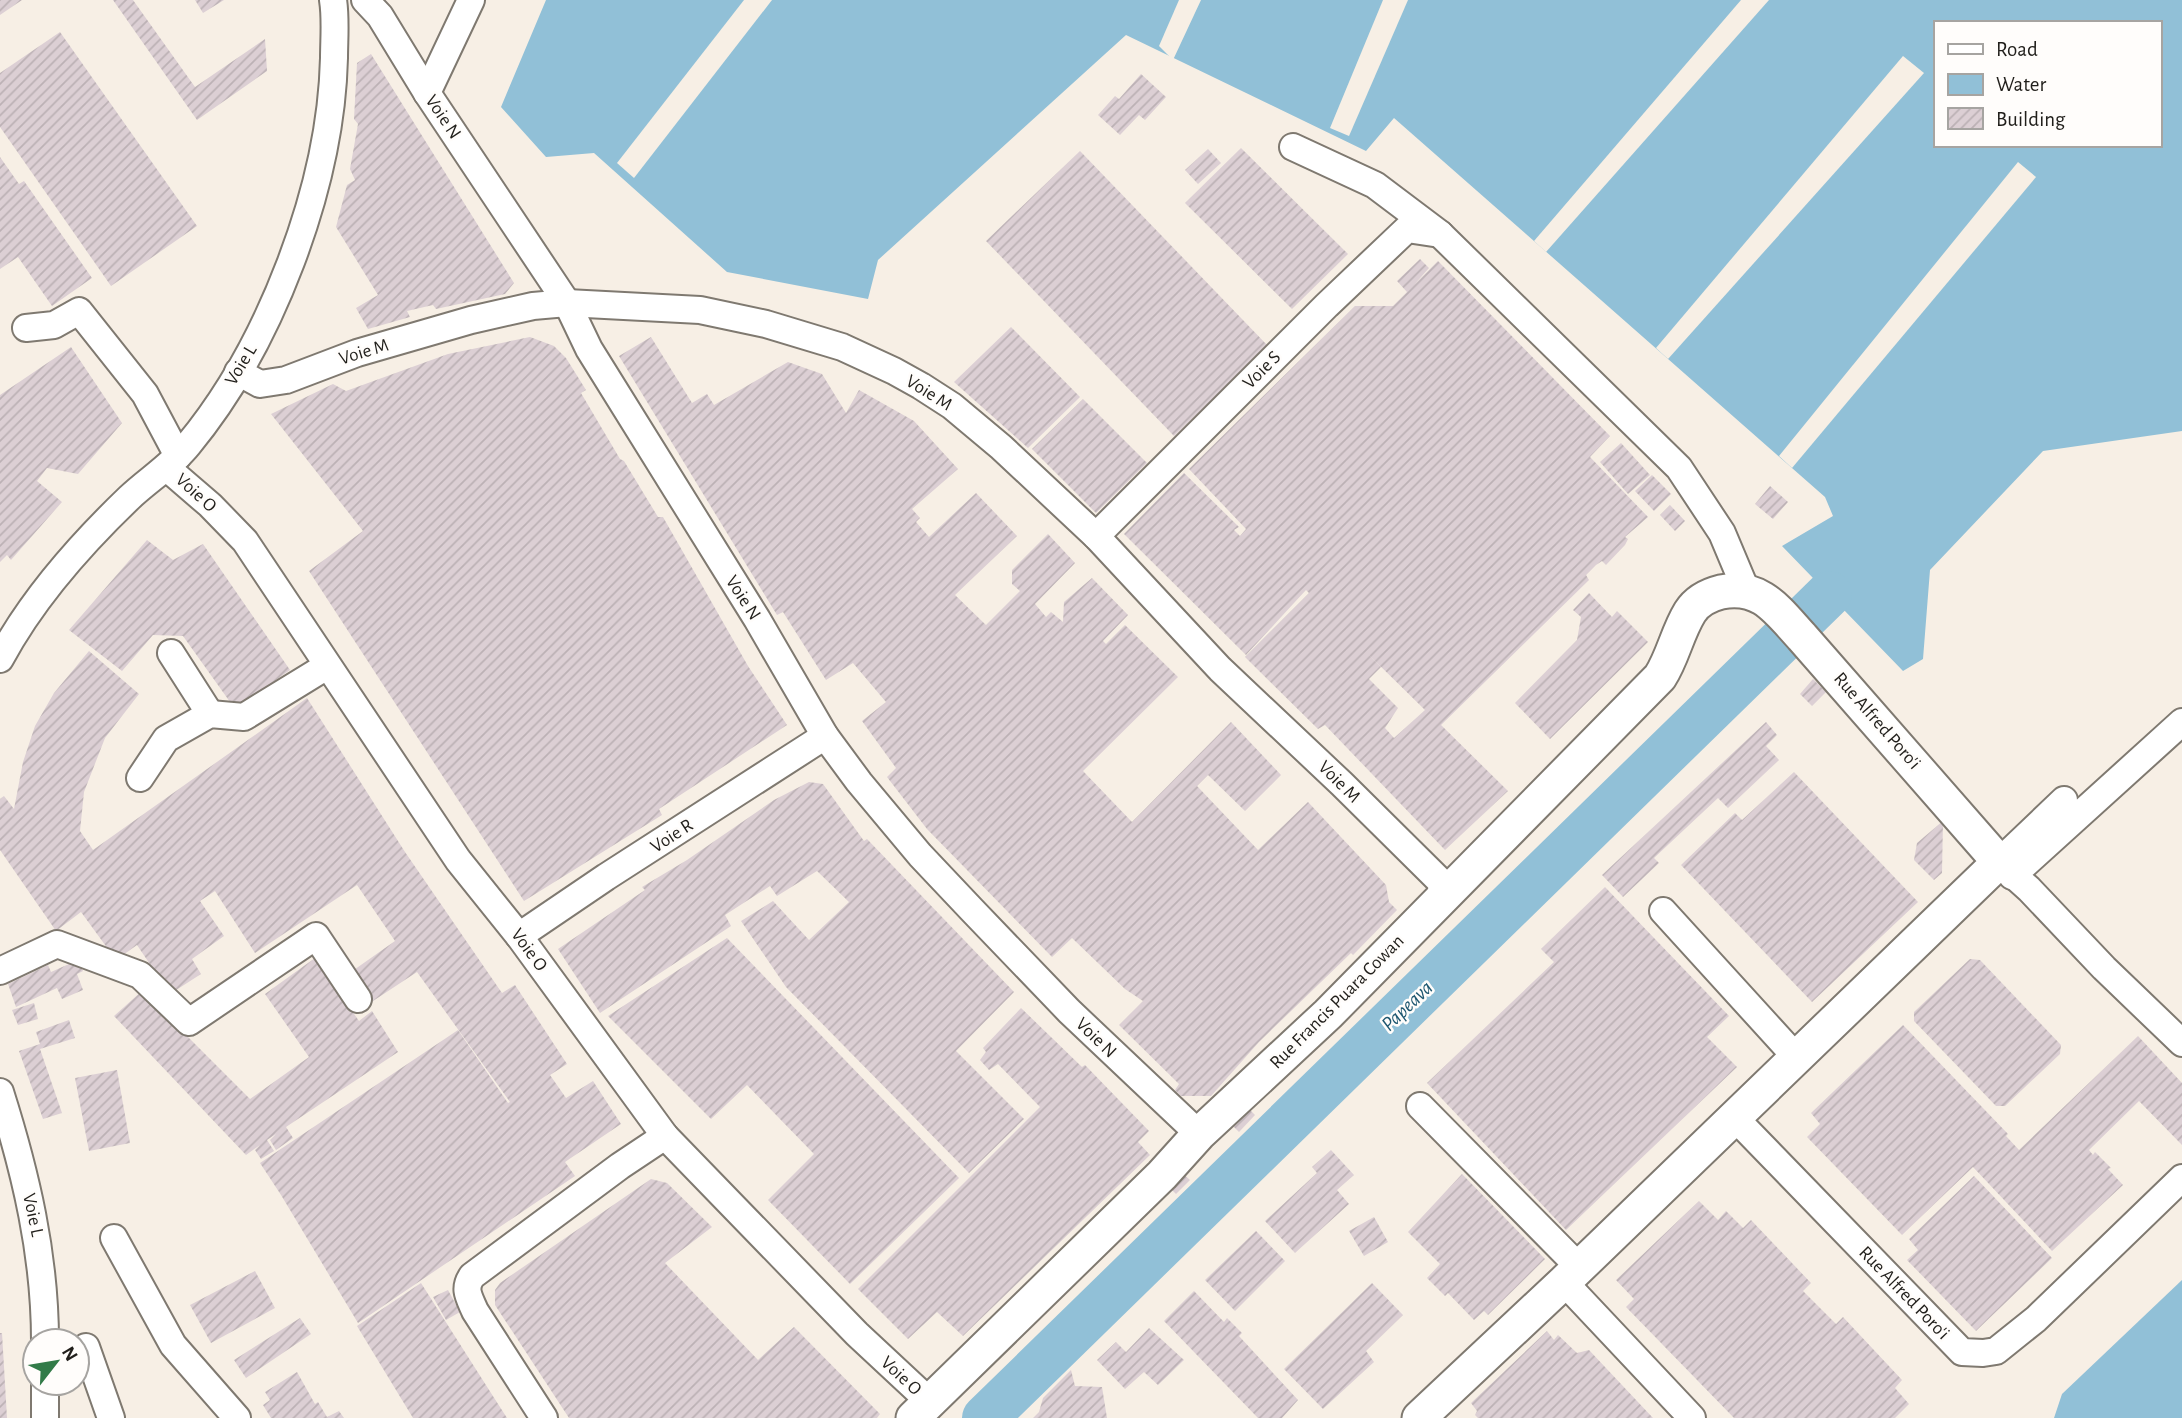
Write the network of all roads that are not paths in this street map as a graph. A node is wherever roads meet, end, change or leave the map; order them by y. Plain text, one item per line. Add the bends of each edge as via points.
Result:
1 (332, 0) edge
2 (365, 0) edge
3 (471, 0) edge
4 (428, 93) junction
5 (1293, 147) dead end
6 (1440, 234) junction
7 (567, 303) junction
8 (26, 328) dead end
9 (238, 372) junction
10 (172, 462) junction
11 (1096, 536) junction
12 (1746, 590) junction
13 (171, 653) dead end
14 (0, 659) edge
15 (327, 666) junction
16 (210, 714) junction
17 (2182, 722) edge
18 (825, 736) junction
19 (140, 778) dead end
20 (2064, 800) dead end
21 (2005, 869) junction
22 (1443, 895) junction
23 (1663, 911) dead end
24 (519, 936) junction
25 (0, 971) edge
26 (358, 999) dead end
27 (2182, 1043) edge
28 (1796, 1057) junction
29 (0, 1092) edge
30 (1420, 1106) dead end
31 (1734, 1117) junction
32 (1199, 1134) junction
33 (666, 1136) junction
34 (2182, 1178) edge
35 (114, 1238) dead end
36 (1572, 1275) junction
37 (45, 1327) edge
38 (91, 1361) edge
39 (45, 1397) edge
40 (922, 1410) edge
41 (45, 1417) edge
42 (111, 1418) edge
43 (237, 1418) edge
44 (544, 1418) edge
45 (1419, 1418) edge
46 (1692, 1418) edge

1 - 9 street, Voie L via 332,98 313,200 262,329
2 - 4 street, Voie N
3 - 4 street
4 - 7 street, Voie N
5 - 6 street via 1375,184
6 - 11 street, Voie S via 1407,229
6 - 12 street via 1679,468 1721,533
7 - 9 street, Voie M via 471,320 357,353 286,380 260,384
7 - 11 street, Voie M via 700,310 842,347 952,406
7 - 18 street, Voie N via 589,349
8 - 10 street, Voie O via 54,325 79,311 145,394
9 - 10 street, Voie L
10 - 14 street, Voie L via 131,496 76,554 38,599
10 - 15 street, Voie O via 245,541
11 - 22 street, Voie M via 1220,669 1440,881
12 - 21 main road, Rue Alfred Poro'i via 1778,611
12 - 22 main road, Rue Francis Puara Cowan via 1713,594 1692,608 1660,677
13 - 16 street
15 - 16 street via 244,717
15 - 24 street, Voie O via 458,860
16 - 19 street via 166,739
17 - 21 street
18 - 24 street, Voie R
18 - 32 street, Voie N via 888,818 963,901 1069,1011
20 - 21 street
21 - 27 street, Rue Alfred Poro'i
21 - 28 main road
22 - 32 main road, Rue Francis Puara Cowan via 1328,1014
23 - 28 street
24 - 33 street, Voie O
25 - 26 street via 57,944 140,975 189,1022 316,936
28 - 31 main road
29 - 37 street, Voie L via 36,1227
30 - 36 street
31 - 34 street, Rue Alfred Poro'i via 1962,1352 1996,1350 2036,1319
31 - 36 main road
32 - 40 main road, Rue Francis Puara Cowan
33 - 40 street, Voie O via 857,1334
33 - 44 street via 467,1283 475,1311
35 - 43 street via 173,1345
36 - 45 main road
36 - 46 street
38 - 42 street
39 - 41 street

